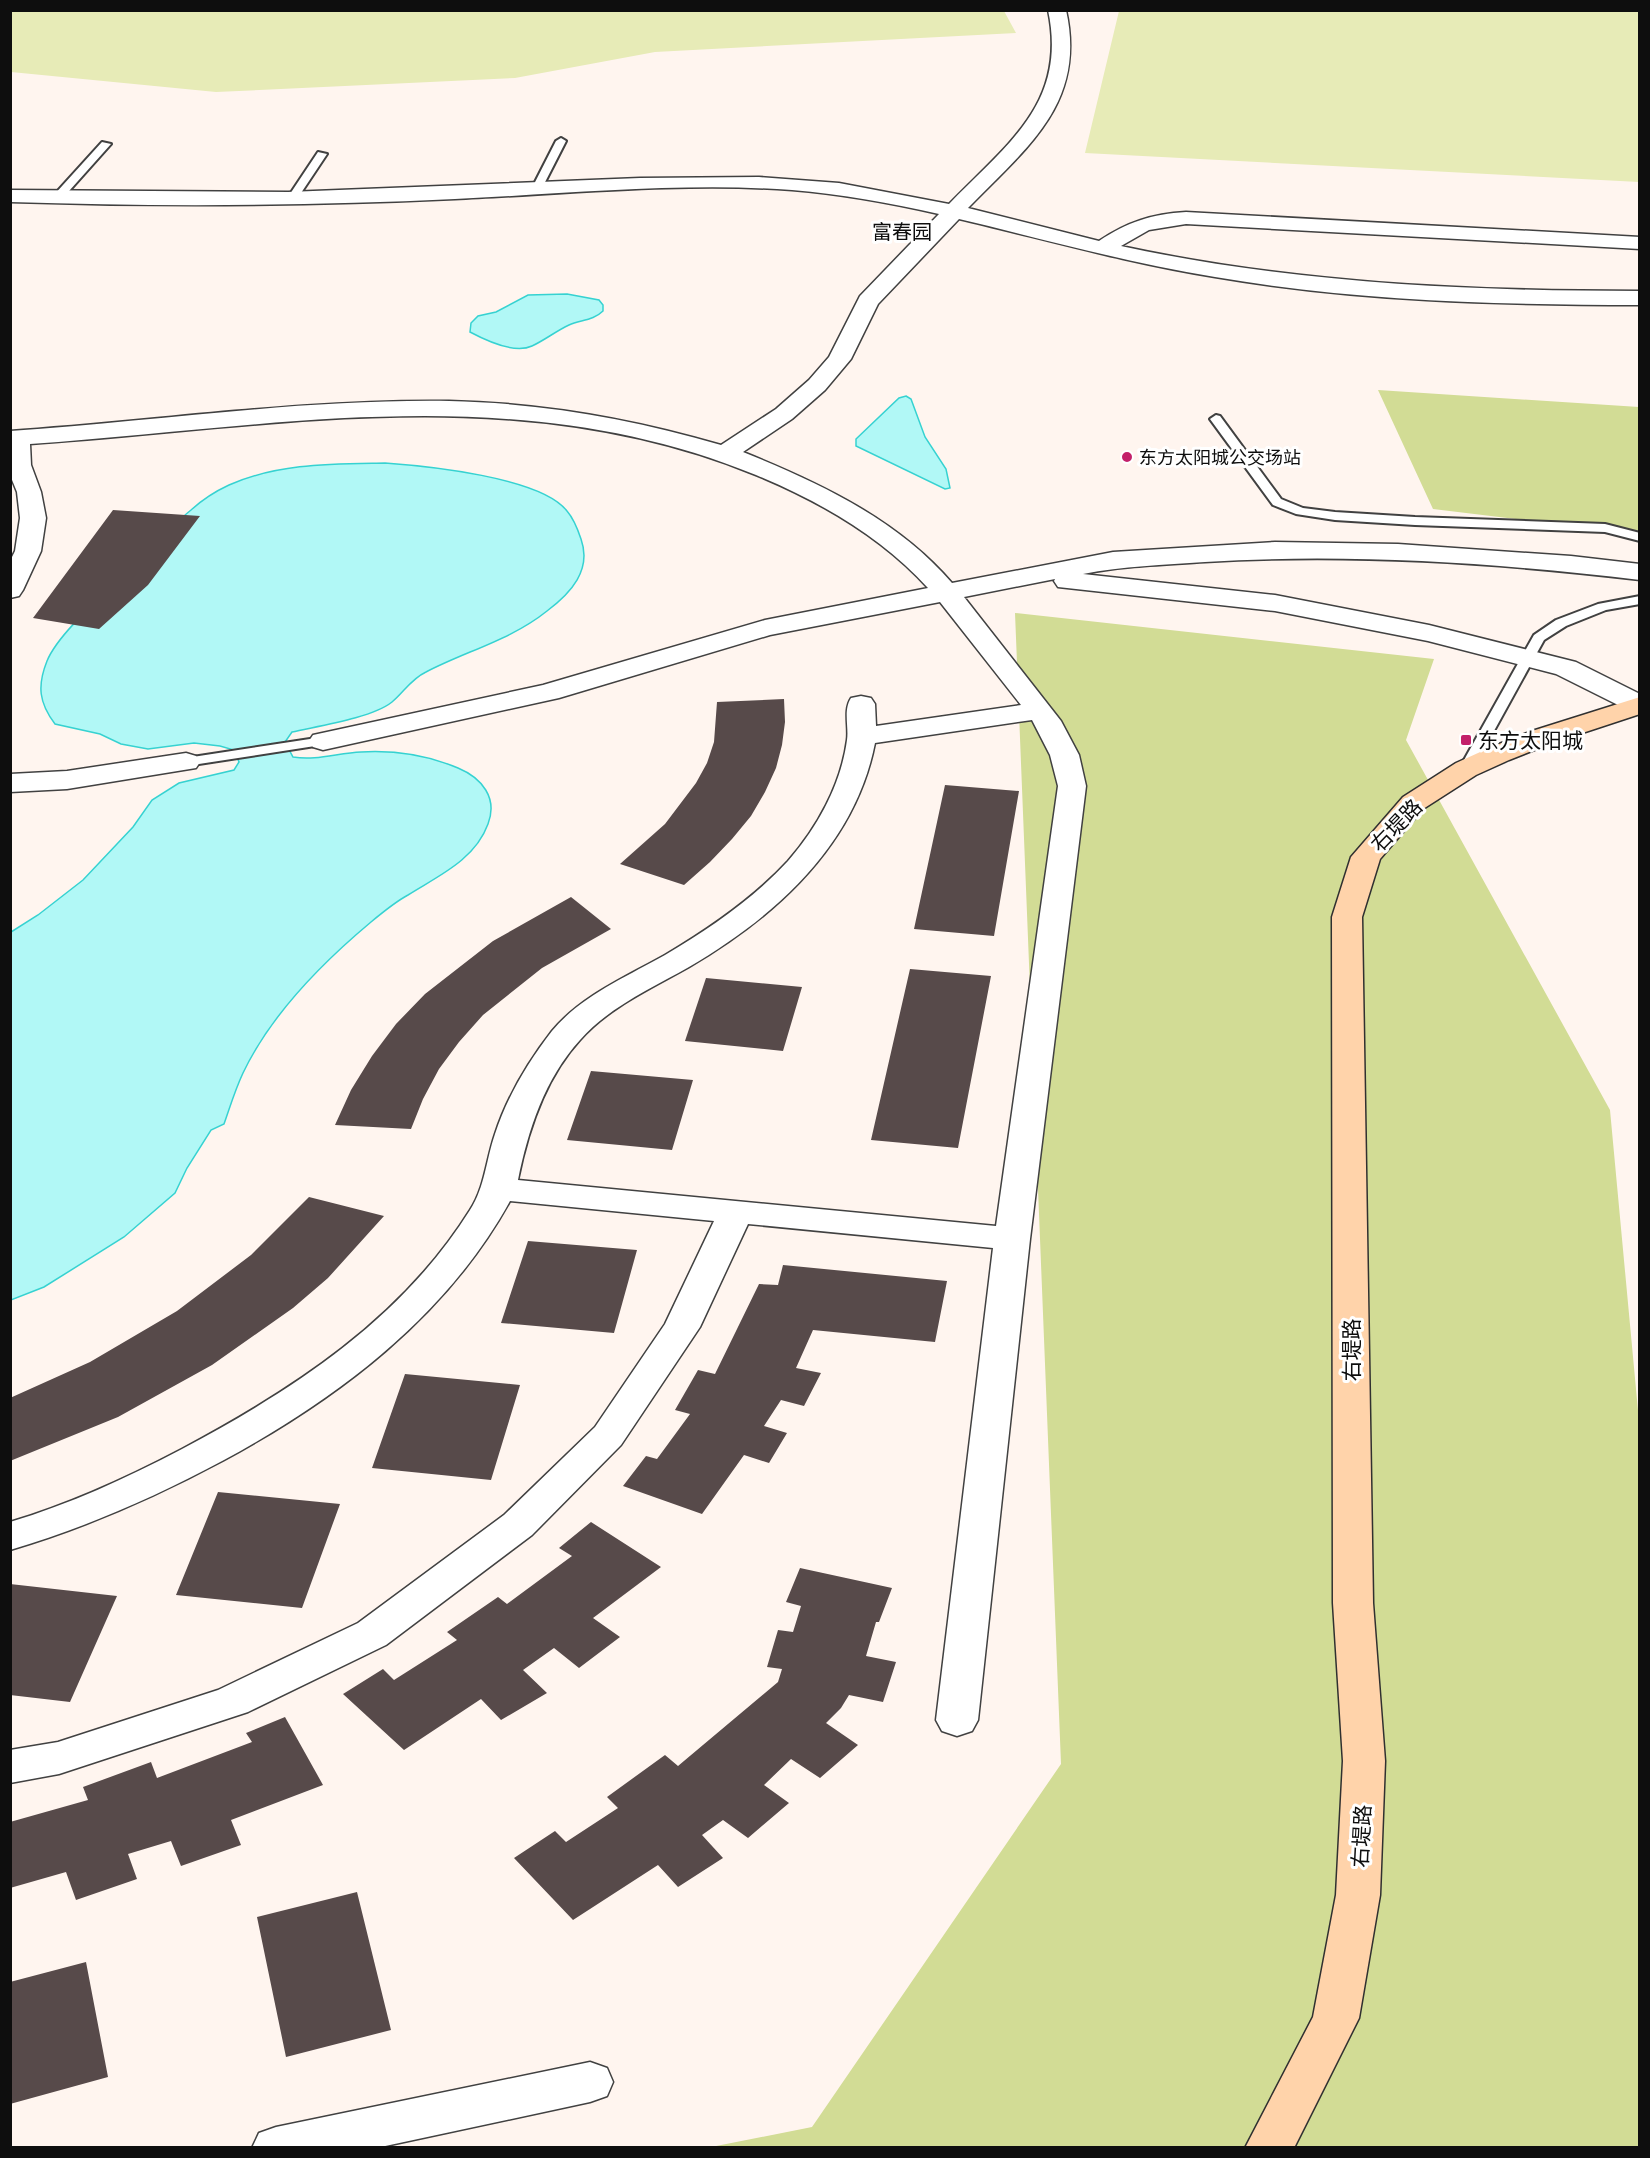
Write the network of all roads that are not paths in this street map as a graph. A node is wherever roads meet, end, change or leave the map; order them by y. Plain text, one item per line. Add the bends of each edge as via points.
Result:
1 (1057, 10) edge
2 (561, 141) dead end
3 (106, 144) dead end
4 (322, 154) dead end
5 (536, 190) junction
6 (10, 196) edge
7 (57, 198) junction
8 (291, 200) junction
9 (952, 211) junction
10 (1640, 243) edge
11 (1103, 248) junction
12 (1640, 298) edge
13 (1216, 419) dead end
14 (14, 438) edge
15 (726, 453) junction
16 (18, 482) edge
17 (1640, 537) edge
18 (1640, 572) edge
19 (1006, 579) junction
20 (10, 590) edge
21 (946, 591) junction
22 (1640, 600) edge
23 (1527, 658) junction
24 (1640, 705) edge
25 (1039, 711) junction
26 (322, 741) joint
27 (186, 762) joint
28 (1466, 770) junction
29 (10, 783) edge
30 (500, 1189) junction
31 (736, 1212) junction
32 (1012, 1239) junction
33 (10, 1536) edge
34 (957, 1720) dead end
35 (10, 1767) edge
36 (590, 2082) dead end
37 (276, 2148) edge
38 (1269, 2148) edge

1 - 9 street via 1062,29 1062,72 1047,106 1030,132
2 - 5 lane
3 - 7 lane
4 - 8 lane
5 - 8 street
5 - 9 street via 788,184 842,188
6 - 7 street
7 - 8 street
9 - 11 street
9 - 15 street via 868,301 839,359 817,385 784,414
10 - 11 street via 1186,218 1137,225
11 - 12 street via 1233,274 1379,290 1488,297
13 - 17 lane via 1277,502 1300,511 1435,522 1605,528
14 - 15 street via 314,411 463,408 592,422
14 - 16 street
15 - 21 street via 823,496 870,524 914,558
16 - 20 street via 33,518 28,551
18 - 19 street via 1398,552 1275,550 1113,560
19 - 21 street
19 - 23 street via 1101,582 1275,603 1429,633
21 - 25 street
21 - 26 street via 765,628 549,692
22 - 23 lane via 1603,607 1561,623 1539,638
23 - 24 street via 1566,668
23 - 28 lane
24 - 28 main road, 右堤路 via 1542,737
25 - 30 street via 862,720 852,782 834,821 804,863 770,896 701,947 629,988 576,1025 538,1073 507,1146
25 - 32 street via 1064,751 1071,786
26 - 27 lane
27 - 29 street via 67,780
28 - 38 main road, 右堤路 via 1413,803 1366,857 1347,916 1353,1604 1364,1761 1358,1895 1336,2018
30 - 31 street
30 - 33 street via 441,1274 367,1348 273,1416 149,1484 40,1528
31 - 32 street
31 - 35 street via 682,1327 608,1436 518,1525 372,1634 244,1696 59,1758
32 - 34 street
36 - 37 street

